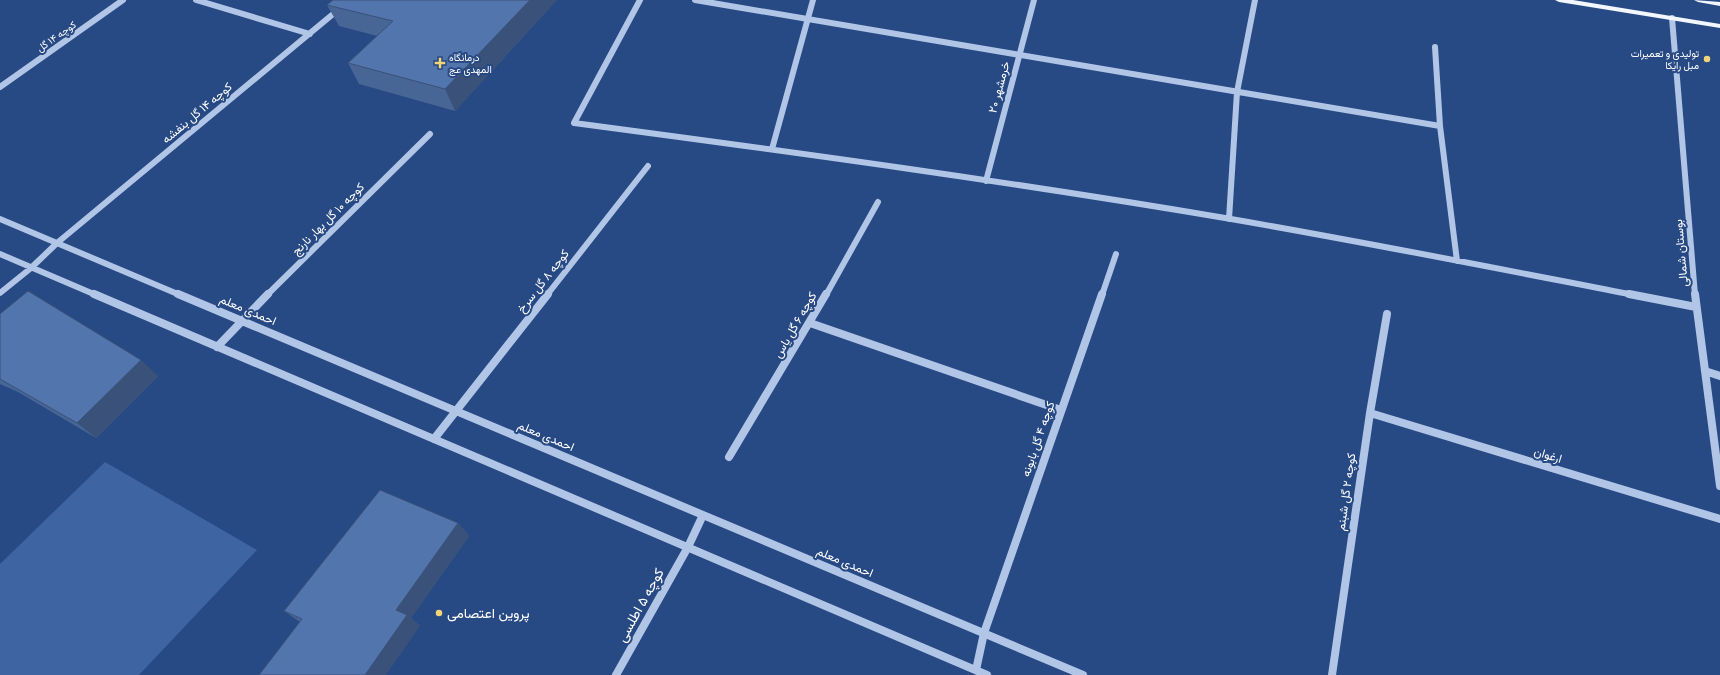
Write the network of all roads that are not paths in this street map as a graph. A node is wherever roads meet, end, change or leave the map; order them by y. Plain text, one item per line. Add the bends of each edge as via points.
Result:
1 (123, 0) edge
2 (196, 0) edge
3 (350, 0) edge
4 (640, 0) edge
5 (695, 0) edge
6 (813, 0) edge
7 (1034, 0) edge
8 (1256, 0) edge
9 (1559, 0) edge
10 (1698, 0) edge
11 (1720, 4) edge
12 (1672, 18) junction
13 (807, 19) junction
14 (1720, 26) edge
15 (310, 34) junction
16 (1436, 47) dead end
17 (1020, 55) junction
18 (0, 87) edge
19 (1237, 92) junction
20 (1440, 126) junction
21 (430, 134) dead end
22 (772, 149) junction
23 (648, 166) dead end
24 (986, 180) junction
25 (878, 202) dead end
26 (0, 219) edge
27 (1230, 219) junction
28 (57, 243) junction
29 (0, 254) edge
30 (1116, 254) dead end
31 (1457, 260) junction
32 (31, 268) junction
33 (0, 293) edge
34 (1696, 307) junction
35 (1387, 314) dead end
36 (241, 321) junction
37 (810, 324) junction
38 (217, 347) junction
39 (1705, 371) junction
40 (1720, 376) edge
41 (1061, 410) junction
42 (455, 411) junction
43 (1370, 414) junction
44 (434, 439) junction
45 (729, 458) dead end
46 (1720, 486) edge
47 (703, 515) junction
48 (1720, 519) edge
49 (688, 547) junction
50 (984, 633) junction
51 (976, 670) junction
52 (616, 675) edge
53 (987, 675) edge
54 (1083, 675) edge
55 (1332, 675) edge

1 - 18 street, کوچه ۱۴ گل
2 - 15 street
3 - 15 street, کوچه ۱۴ گل بنفشه
4 - 22 street via 574,123
5 - 13 street
6 - 13 street
7 - 17 street, خرمشهر ۲۰
8 - 19 street
9 - 12 main road
10 - 11 main road
12 - 14 main road
12 - 34 street, بوستان شمالی
13 - 17 street
13 - 22 street
15 - 28 street, کوچه ۱۴ گل بنفشه
16 - 20 street
17 - 19 street
17 - 24 street, خرمشهر ۲۰
19 - 20 street
19 - 27 street
20 - 31 street
21 - 36 street, کوچه ۱۰ گل بهار نارنج
22 - 24 street
23 - 42 street, کوچه ۸ گل سرخ
24 - 27 street
25 - 37 street, کوچه ۶ گل یاس
26 - 28 street, احمدی معلم
27 - 31 street
28 - 32 street, کوچه ۱۴ گل بنفشه
28 - 36 street, احمدی معلم
29 - 32 street
30 - 41 street, کوچه ۴ گل بابونه
31 - 34 street
32 - 33 street, کوچه ۱۴ گل بنفشه
32 - 38 street
34 - 39 street, بوستان شمالی
35 - 43 street, کوچه ۲ گل شبنم
36 - 38 street, کوچه ۱۰ گل بهار نارنج
36 - 42 street, احمدی معلم
37 - 41 street
37 - 45 street, کوچه ۶ گل یاس
38 - 44 street
39 - 40 street
39 - 46 street, بوستان شمالی
41 - 50 street, کوچه ۴ گل بابونه
42 - 44 street, کوچه ۸ گل سرخ
42 - 47 street, احمدی معلم
43 - 48 street, ارغوان
43 - 55 street, کوچه ۲ گل شبنم
44 - 49 street
47 - 49 street, کوچه ۵ اطلسی
47 - 50 street, احمدی معلم
49 - 51 street
49 - 52 street, کوچه ۵ اطلسی
50 - 51 street, کوچه ۴ گل بابونه
50 - 54 street, احمدی معلم
51 - 53 street

